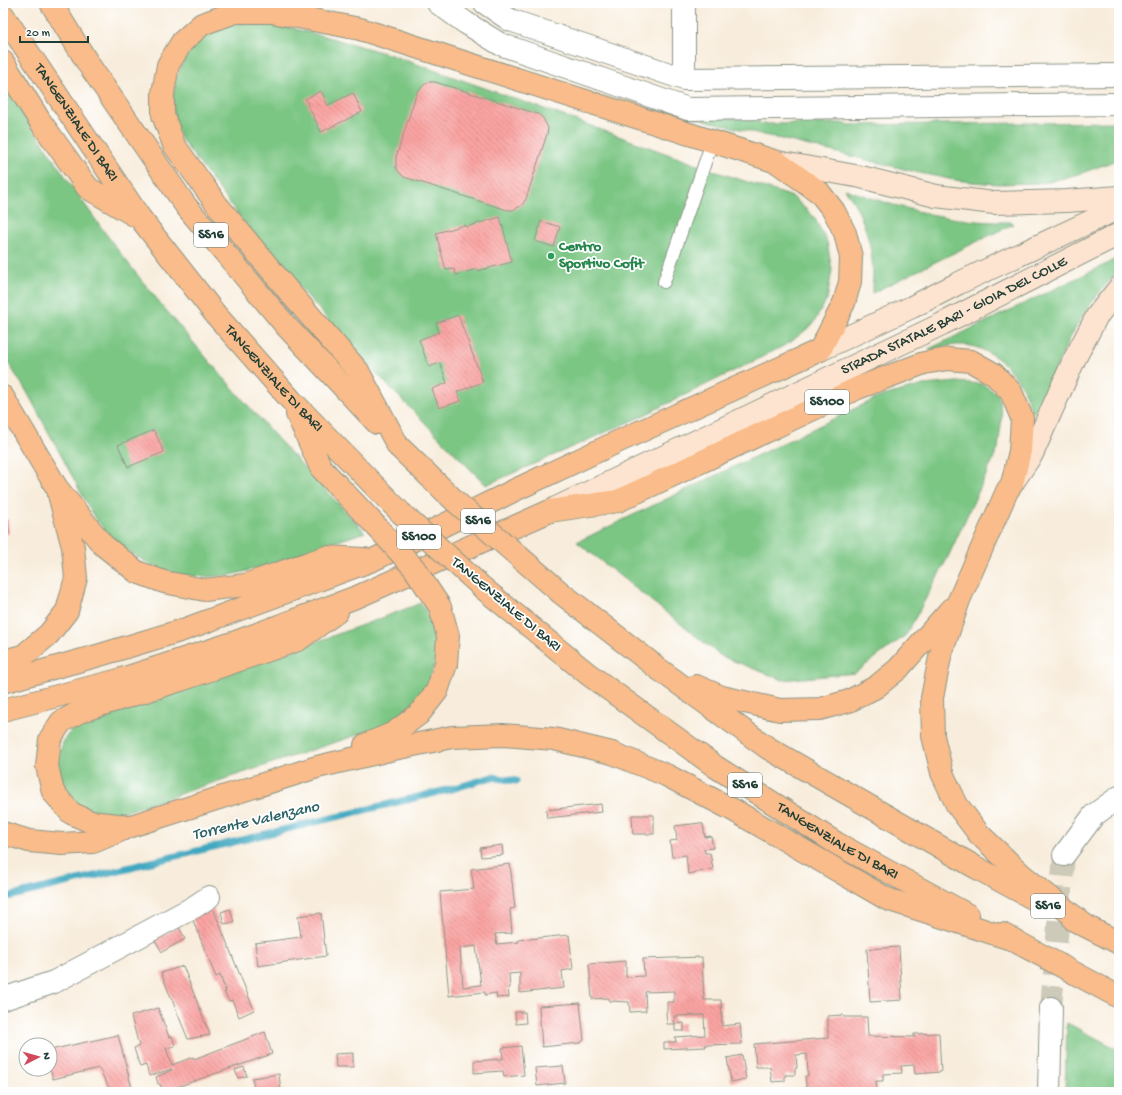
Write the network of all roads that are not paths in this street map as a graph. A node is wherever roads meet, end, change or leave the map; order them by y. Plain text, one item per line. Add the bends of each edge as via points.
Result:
1 (51, 3) edge
2 (303, 3) edge
3 (438, 3) edge
4 (485, 3) edge
5 (684, 3) edge
6 (3, 15) edge
7 (360, 29) junction
8 (3, 62) edge
9 (1119, 75) edge
10 (684, 80) junction
11 (1119, 104) edge
12 (712, 142) junction
13 (777, 162) junction
14 (1119, 197) edge
15 (1119, 208) edge
16 (140, 218) junction
17 (1119, 234) edge
18 (664, 282) dead end
19 (1119, 288) edge
20 (820, 350) junction
21 (3, 397) edge
22 (290, 400) junction
23 (398, 446) junction
24 (57, 488) junction
25 (1009, 488) junction
26 (550, 511) junction
27 (373, 560) junction
28 (359, 596) junction
29 (961, 596) junction
30 (3, 661) edge
31 (660, 670) junction
32 (3, 682) edge
33 (3, 710) edge
34 (317, 767) junction
35 (1119, 797) edge
36 (131, 826) junction
37 (3, 833) edge
38 (1064, 855) tunnel mouth
39 (210, 897) dead end
40 (1086, 926) junction
41 (1014, 940) junction
42 (1119, 943) edge
43 (1119, 997) edge
44 (3, 999) edge
45 (1051, 1008) tunnel mouth
46 (1049, 1092) edge

1 - 23 highway, SS16 via 89,65 186,206 287,327
2 - 7 highway
3 - 11 street via 500,44 688,109
4 - 10 street via 510,20
5 - 10 street
6 - 16 highway, TANGENZIALE DI BARI / SS16
7 - 12 highway
7 - 23 highway via 272,12 236,12 202,24 182,42 168,65 163,92 163,115 174,145 218,206 358,371
8 - 16 highway via 40,121 88,188
9 - 10 street
12 - 13 highway
12 - 18 lane
13 - 14 main road via 861,177 936,196 994,203
13 - 20 highway via 819,192 834,211 845,233 851,257 850,282 844,303
15 - 20 main road, STRADA STATALE BARI - GIOIA DEL COLLE / SS100
16 - 22 highway, TANGENZIALE DI BARI / SS16 via 216,315
17 - 26 main road, STRADA STATALE BARI - GIOIA DEL COLLE / SS100 via 942,324
19 - 25 main road via 1097,316 1074,360 1032,454
20 - 27 highway, SS100 via 535,481
21 - 24 highway
22 - 34 highway, bridge via 322,468 414,568 440,607 448,636 446,664 437,690 419,714 394,733
22 - 41 highway, TANGENZIALE DI BARI / SS16, bridge via 401,513 484,589 588,674 716,767 836,843
23 - 31 highway, SS16, bridge via 456,502 561,593
24 - 27 highway via 103,545 137,572 164,582 205,590 245,585 326,557
24 - 30 highway via 73,547 76,578 67,611 49,634 22,656
25 - 26 highway, SS100 via 1020,451 1022,418 1011,392 994,374 971,361 948,359 924,363 858,388 618,501
25 - 29 highway
26 - 28 highway, SS100
27 - 32 highway, SS100 via 183,630
28 - 33 highway, SS100 via 233,643 127,677
28 - 36 highway via 298,640 181,680 81,710 61,722 50,739 46,766 53,792 71,813 91,822
29 - 31 highway via 898,669 876,687 849,701 820,709 780,710 722,697
29 - 40 highway via 940,657 932,698 933,736 942,773 957,805 979,834 1021,874
31 - 40 highway, SS16 via 768,748 977,868
34 - 36 highway
34 - 41 highway via 452,737 503,735 554,739 612,753 666,775 735,811 887,899
35 - 38 street via 1094,815
36 - 37 highway via 93,842 62,844 29,841
39 - 44 street via 54,982
40 - 42 highway, SS16
41 - 43 highway, TANGENZIALE DI BARI / SS16
45 - 46 street

